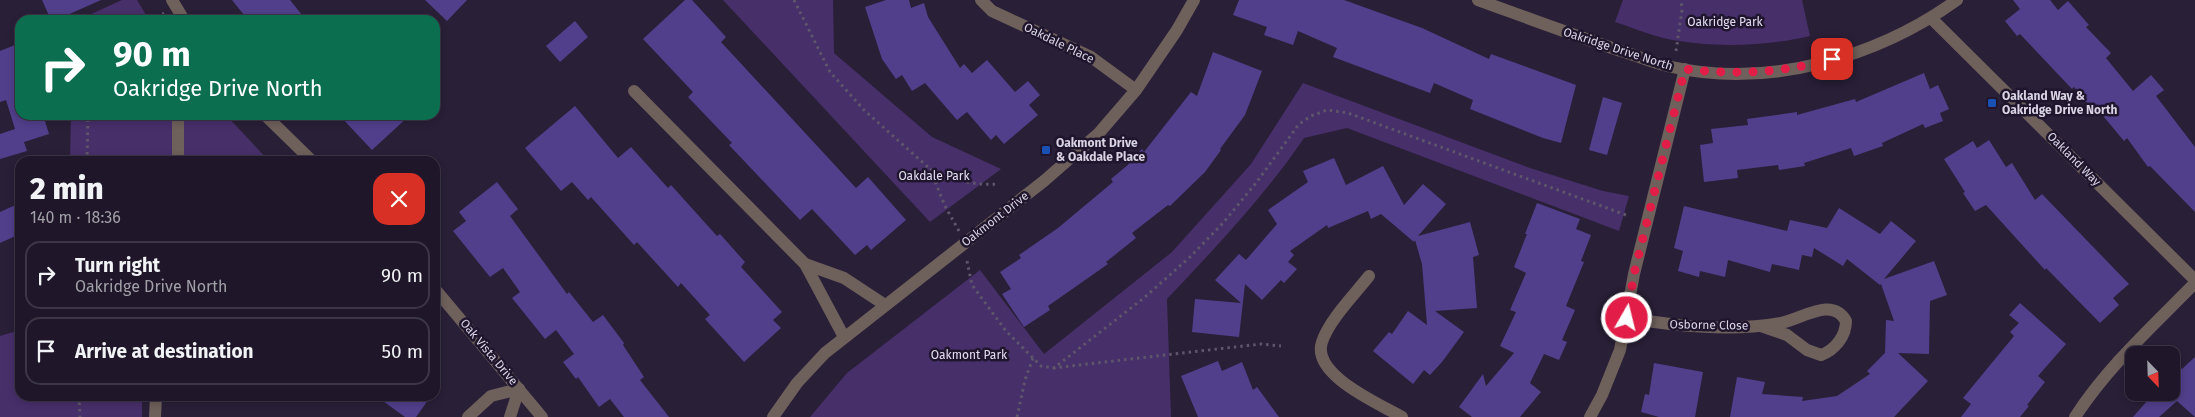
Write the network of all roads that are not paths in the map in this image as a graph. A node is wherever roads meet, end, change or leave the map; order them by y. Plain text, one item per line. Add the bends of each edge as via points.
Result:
1 (172, 0) edge
2 (981, 0) edge
3 (1194, 0) edge
4 (1478, 0) edge
5 (1957, 0) edge
6 (181, 15) edge
7 (1931, 18) junction
8 (1685, 69) junction
9 (1136, 90) junction
10 (634, 91) dead end
11 (178, 120) edge
12 (270, 120) edge
13 (178, 156) edge
14 (307, 156) edge
15 (805, 264) junction
16 (1369, 276) dead end
17 (2195, 282) edge
18 (440, 295) edge
19 (885, 305) junction
20 (1627, 318) junction
21 (1761, 326) junction
22 (844, 337) junction
23 (519, 389) junction
24 (156, 401) edge
25 (155, 417) edge
26 (468, 417) edge
27 (510, 417) edge
28 (542, 417) edge
29 (774, 417) edge
30 (1402, 417) edge
31 (1590, 417) edge
32 (2075, 417) edge

1 - 6 street
2 - 9 street, Oakdale Place via 992,11 1091,57
3 - 9 street, Oakmont Drive via 1178,30
4 - 8 street, Oakridge Drive North via 1584,39
5 - 7 street, Oakridge Drive North
7 - 8 street, Oakridge Drive North via 1866,49 1801,67 1738,73
7 - 17 street, Oakland Way
8 - 20 street via 1634,274
9 - 19 street, Oakmont Drive via 1099,133 1062,167
10 - 15 street
11 - 13 street
12 - 14 street
15 - 19 street via 844,278
15 - 22 street
16 - 30 street via 1328,330 1321,352 1328,368 1342,382
17 - 32 street via 2120,359
18 - 23 street, Oak Vista Drive
19 - 22 street, Oakmont Drive
20 - 21 street, Osborne Close via 1682,325
20 - 31 street via 1612,373
21 - 21 street, Osborne Close via 1787,335 1807,350 1821,355 1836,345 1846,321 1841,312 1831,308
22 - 29 street, Oakmont Drive via 810,368 783,400
23 - 26 street via 491,396
23 - 27 street
23 - 28 street, Oak Vista Drive
24 - 25 street

